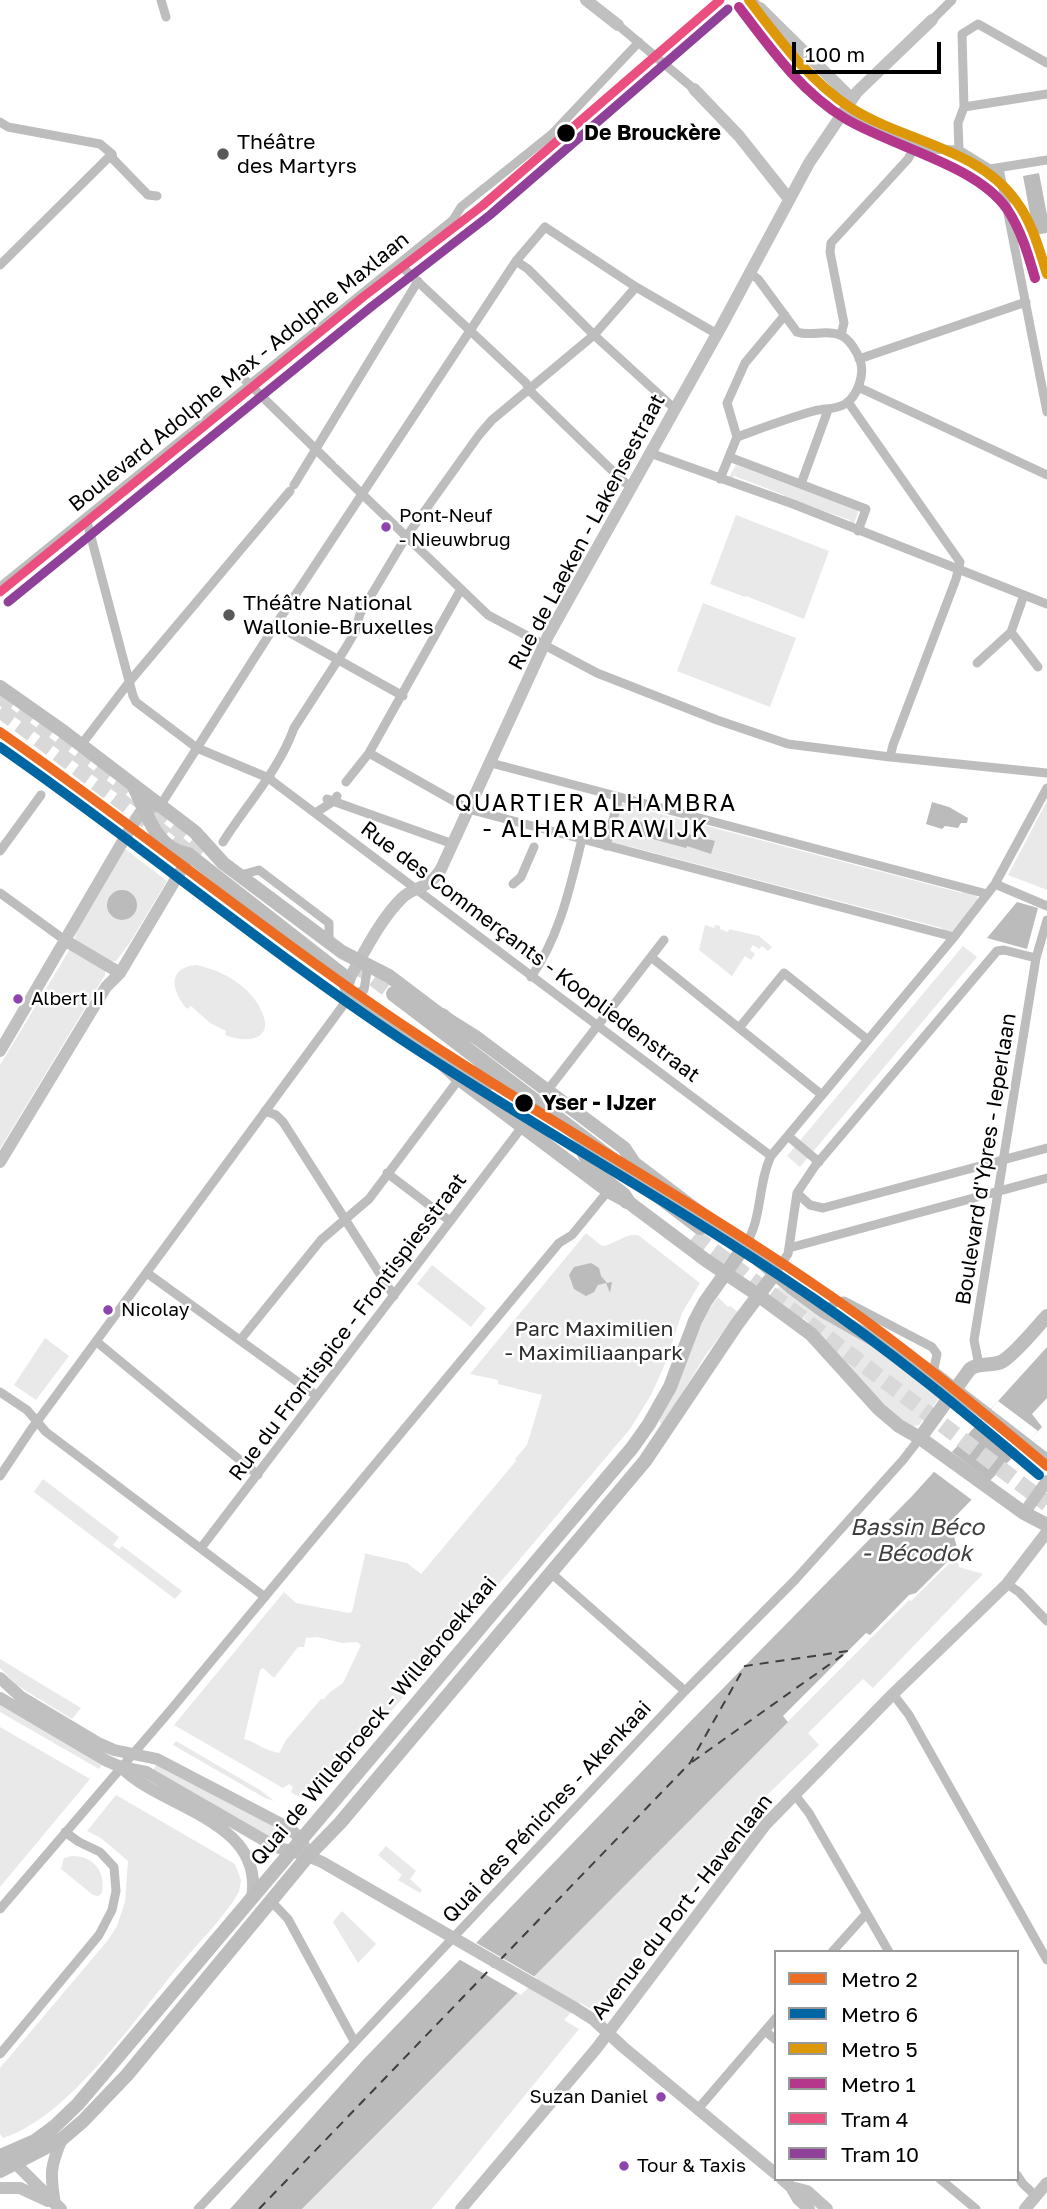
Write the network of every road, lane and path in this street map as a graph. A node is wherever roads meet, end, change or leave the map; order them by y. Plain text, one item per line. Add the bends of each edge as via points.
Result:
1 (161, 0) edge
2 (586, 0) edge
3 (952, 0) edge
4 (756, 4) edge
5 (166, 17) dead end
6 (932, 20) joint
7 (618, 25) joint
8 (639, 42) junction
9 (1047, 63) edge
10 (694, 89) joint
11 (1047, 94) edge
12 (852, 99) junction
13 (964, 107) junction
14 (845, 111) junction
15 (0, 122) edge
16 (915, 148) junction
17 (960, 150) junction
18 (112, 154) junction
19 (1047, 160) edge
20 (999, 168) junction
21 (157, 196) dead end
22 (789, 199) junction
23 (516, 261) junction
24 (400, 264) junction
25 (0, 265) edge
26 (750, 273) junction
27 (418, 281) junction
28 (636, 287) junction
29 (1026, 302) junction
30 (785, 315) junction
31 (471, 331) junction
32 (717, 334) junction
33 (594, 335) junction
34 (841, 335) junction
35 (859, 359) junction
36 (241, 376) dead end
37 (250, 384) junction
38 (858, 387) junction
39 (529, 390) junction
40 (848, 402) junction
41 (675, 409) junction
42 (828, 410) junction
43 (1047, 412) edge
44 (737, 437) junction
45 (316, 449) junction
46 (650, 453) junction
47 (729, 457) junction
48 (1047, 475) edge
49 (720, 479) junction
50 (801, 484) junction
51 (632, 487) junction
52 (363, 494) junction
53 (86, 518) junction
54 (858, 531) junction
55 (406, 537) junction
56 (959, 570) junction
57 (0, 587) edge
58 (461, 589) junction
59 (1024, 595) junction
60 (1047, 604) edge
61 (276, 625) junction
62 (1011, 632) junction
63 (544, 644) junction
64 (338, 660) junction
65 (977, 663) dead end
66 (1038, 667) dead end
67 (130, 681) junction
68 (0, 687) edge
69 (403, 696) junction
70 (81, 745) junction
71 (197, 748) junction
72 (369, 753) junction
73 (890, 757) junction
74 (491, 763) junction
75 (1047, 773) edge
76 (272, 779) junction
77 (346, 782) dead end
78 (133, 786) junction
79 (1047, 788) edge
80 (41, 795) dead end
81 (619, 797) junction
82 (160, 806) junction
83 (468, 809) junction
84 (142, 810) junction
85 (316, 813) junction
86 (195, 832) junction
87 (537, 837) junction
88 (582, 839) junction
89 (223, 842) dead end
90 (453, 844) junction
91 (606, 846) junction
92 (0, 850) edge
93 (188, 854) junction
94 (513, 884) dead end
95 (995, 884) junction
96 (417, 890) junction
97 (0, 893) edge
98 (987, 894) junction
99 (1047, 906) edge
100 (1047, 920) edge
101 (954, 937) junction
102 (664, 940) dead end
103 (66, 941) junction
104 (651, 957) junction
105 (1036, 958) junction
106 (364, 964) junction
107 (120, 973) junction
108 (531, 977) junction
109 (349, 988) junction
110 (391, 998) tunnel mouth
111 (442, 1016) junction
112 (597, 1026) junction
113 (739, 1028) junction
114 (868, 1040) junction
115 (0, 1051) edge
116 (432, 1054) junction
117 (459, 1079) junction
118 (497, 1080) junction
119 (548, 1091) junction
120 (822, 1095) junction
121 (265, 1111) junction
122 (522, 1127) junction
123 (579, 1136) junction
124 (788, 1136) junction
125 (1047, 1148) edge
126 (585, 1154) junction
127 (771, 1156) junction
128 (1004, 1160) junction
129 (0, 1162) edge
130 (819, 1162) junction
131 (634, 1163) junction
132 (387, 1174) junction
133 (1047, 1178) edge
134 (608, 1191) junction
135 (999, 1191) junction
136 (797, 1192) junction
137 (627, 1201) junction
138 (346, 1221) junction
139 (450, 1221) junction
140 (744, 1247) junction
141 (789, 1248) junction
142 (147, 1273) junction
143 (775, 1273) junction
144 (725, 1274) junction
145 (758, 1295) junction
146 (394, 1296) junction
147 (825, 1312) junction
148 (1047, 1316) edge
149 (242, 1339) junction
150 (97, 1342) junction
151 (979, 1365) junction
152 (933, 1373) junction
153 (955, 1390) junction
154 (0, 1392) edge
155 (317, 1395) junction
156 (38, 1422) junction
157 (920, 1438) junction
158 (632, 1448) junction
159 (645, 1461) junction
160 (1047, 1461) edge
161 (258, 1475) junction
162 (0, 1476) edge
163 (1047, 1481) edge
164 (1024, 1513) junction
165 (1047, 1525) edge
166 (1047, 1532) edge
167 (201, 1548) junction
168 (551, 1573) junction
169 (1007, 1584) junction
170 (265, 1597) junction
171 (1047, 1621) edge
172 (0, 1678) edge
173 (685, 1691) junction
174 (893, 1694) junction
175 (0, 1698) edge
176 (133, 1754) junction
177 (121, 1767) junction
178 (795, 1795) junction
179 (65, 1832) junction
180 (302, 1840) junction
181 (290, 1853) junction
182 (308, 1856) junction
183 (252, 1898) junction
184 (271, 1902) junction
185 (0, 1909) edge
186 (866, 1914) junction
187 (834, 1950) edge
188 (888, 1950) edge
189 (1047, 1960) edge
190 (774, 2020) edge
191 (765, 2031) junction
192 (608, 2033) junction
193 (774, 2038) edge
194 (354, 2041) junction
195 (0, 2053) edge
196 (698, 2109) junction
197 (62, 2139) junction
198 (2, 2153) edge
199 (18, 2163) junction
200 (0, 2171) edge
201 (774, 2172) edge
202 (1019, 2178) edge
203 (942, 2181) edge
204 (787, 2183) edge
205 (1047, 2183) edge
206 (0, 2188) edge
207 (1036, 2196) junction
208 (58, 2207) edge
209 (198, 2209) edge
210 (461, 2209) edge
211 (809, 2209) edge
212 (827, 2209) edge
213 (976, 2209) edge
214 (1025, 2209) edge

1 - 5 street
2 - 7 street
3 - 6 street
4 - 12 street
6 - 12 street, Rue de Laeken - Lakensestraat
7 - 8 street
8 - 10 street
8 - 24 street, Boulevard Adolphe Max - Adolphe Maxlaan via 552,134 461,207 453,220
9 - 13 street via 978,23 960,40
10 - 22 street
11 - 13 street
12 - 14 street, Rue de Laeken - Lakensestraat
13 - 17 street via 958,123
14 - 16 street
14 - 22 street, Rue de Laeken - Lakensestraat
15 - 18 street via 100,144
16 - 17 street
16 - 34 street via 831,243 844,323
17 - 20 street via 990,169
18 - 21 street via 148,195
18 - 25 street
19 - 20 street
20 - 29 street
22 - 26 street, Rue de Laeken - Lakensestraat
23 - 28 street via 545,227
23 - 31 street
23 - 33 street
24 - 27 street
24 - 37 street, Boulevard Adolphe Max - Adolphe Maxlaan
26 - 30 street
26 - 32 street, Rue de Laeken - Lakensestraat
27 - 31 street
27 - 45 street
28 - 32 street
28 - 33 street
29 - 35 street
29 - 43 street
30 - 34 street via 797,332
30 - 44 street via 746,363 727,403
31 - 39 street
31 - 52 street
32 - 41 street, Rue de Laeken - Lakensestraat
33 - 39 street
33 - 41 street
34 - 35 street
35 - 38 street
36 - 37 street
37 - 45 street
37 - 53 street, Boulevard Adolphe Max - Adolphe Maxlaan
38 - 40 street
38 - 48 street
39 - 51 street
39 - 55 street via 492,420
40 - 42 street
40 - 56 street via 955,554
41 - 46 street, Rue de Laeken - Lakensestraat
42 - 44 street
42 - 50 street
44 - 47 street
45 - 52 street
45 - 67 street via 292,488
46 - 49 street
46 - 51 street, Rue de Laeken - Lakensestraat
47 - 49 street
47 - 50 street
49 - 54 street
50 - 54 street via 866,509
51 - 63 street, Rue de Laeken - Lakensestraat
52 - 55 street
52 - 61 street
53 - 57 street, Boulevard Adolphe Max - Adolphe Maxlaan
53 - 67 street, Rue des Commerçants - Koopliedenstraat
54 - 56 street
55 - 58 street
55 - 64 street
56 - 59 street
56 - 73 street
58 - 63 street via 488,615
58 - 69 street
59 - 60 street
59 - 62 street
61 - 64 street
61 - 71 street
62 - 65 street
62 - 66 street
63 - 73 street via 597,673 774,740
63 - 74 street, Rue de Laeken - Lakensestraat
64 - 69 street
64 - 76 street via 294,728
67 - 70 street
67 - 71 street, Rue des Commerçants - Koopliedenstraat via 136,702
68 - 70 main road
69 - 72 street
70 - 78 main road
71 - 76 street, Rue des Commerçants - Koopliedenstraat
71 - 82 street
72 - 77 street
72 - 83 street
73 - 75 street
74 - 81 street
74 - 83 street, Rue de Laeken - Lakensestraat
76 - 85 street, Rue des Commerçants - Koopliedenstraat
76 - 89 street
78 - 82 main road
78 - 84 main road
79 - 95 street
80 - 92 street
81 - 91 street
81 - 98 street
82 - 84 street
82 - 86 main road
83 - 87 street
83 - 90 street, Rue de Laeken - Lakensestraat
84 - 93 main road via 162,839
84 - 103 street
85 - 90 street via 333,799
85 - 96 street, Rue des Commerçants - Koopliedenstraat
86 - 93 main road via 197,844
86 - 106 main road via 223,863
87 - 88 street
87 - 94 street via 521,877
88 - 91 street
88 - 108 street via 558,928
90 - 96 street, Rue de Laeken - Lakensestraat via 437,875
91 - 101 street
93 - 107 street
93 - 109 main road via 343,975
95 - 98 street
95 - 99 street
96 - 106 street, Rue de Laeken - Lakensestraat via 402,898 369,943
96 - 108 street, Rue des Commerçants - Koopliedenstraat
97 - 103 street
98 - 101 street
100 - 105 street, Boulevard d'Ypres - Ieperlaan
101 - 114 street
102 - 104 street
103 - 107 street
103 - 115 street
104 - 112 street
104 - 113 street
105 - 128 street, Boulevard d'Ypres - Ieperlaan
105 - 130 street via 997,951
106 - 109 street, Rue de Laeken - Lakensestraat
106 - 109 street via 364,990
106 - 111 main road via 389,976
107 - 129 street via 106,987
108 - 112 street, Rue des Commerçants - Koopliedenstraat
109 - 116 main road
109 - 121 street
110 - 118 highway
111 - 118 highway via 495,1065
111 - 119 main road
112 - 119 street
112 - 127 street, Rue des Commerçants - Koopliedenstraat
113 - 114 street via 784,973
113 - 120 street
114 - 120 street
116 - 117 main road
116 - 118 highway
117 - 122 main road
117 - 132 street
118 - 123 highway
118 - 126 highway
119 - 131 main road via 624,1148
120 - 124 street
121 - 138 street via 283,1122
121 - 142 street
122 - 134 main road
122 - 139 street, Rue du Frontispice - Frontispiesstraat
123 - 126 highway via 697,1232
123 - 131 highway
124 - 127 street
124 - 130 street
125 - 128 street
126 - 137 highway via 600,1177
127 - 140 street via 753,1234
128 - 135 street, Boulevard d'Ypres - Ieperlaan
128 - 136 street via 823,1209 810,1205
130 - 136 street
131 - 140 main road
132 - 138 street
132 - 139 street
133 - 135 street
134 - 137 main road
134 - 170 street via 572,1235 559,1243
135 - 141 street
135 - 151 street, Boulevard d'Ypres - Ieperlaan via 974,1340
136 - 141 street
137 - 144 main road
138 - 146 street
138 - 149 street via 321,1240
139 - 146 street, Rue du Frontispice - Frontispiesstraat
140 - 143 main road
140 - 144 main road, Quai de Willebroeck - Willebroekkaai
141 - 143 street
142 - 149 street
142 - 150 street
143 - 145 main road, Quai de Willebroeck - Willebroekkaai
143 - 147 main road
144 - 145 main road
144 - 158 main road, Quai de Willebroeck - Willebroekkaai via 695,1321 670,1387
145 - 157 main road via 811,1334 890,1419
145 - 159 main road, Quai de Willebroeck - Willebroekkaai
146 - 155 street, Rue du Frontispice - Frontispiesstraat
147 - 152 main road
147 - 152 street via 844,1300 932,1347 937,1354
148 - 151 main road via 1005,1359
149 - 155 street
150 - 156 street
150 - 161 street
151 - 153 main road via 970,1369
152 - 153 main road
153 - 157 main road
153 - 160 main road
154 - 156 street
155 - 161 street, Rue du Frontispice - Frontispiesstraat
156 - 162 street
156 - 167 street via 46,1433
157 - 164 main road
157 - 173 street, Quai des Péniches - Akenkaai via 794,1580
158 - 159 main road
158 - 180 main road, Quai de Willebroeck - Willebroekkaai
159 - 168 main road, Quai de Willebroeck - Willebroekkaai
161 - 167 street, Rue du Frontispice - Frontispiesstraat
163 - 164 street
164 - 165 main road
166 - 169 street, Avenue du Port - Havenlaan
167 - 170 street
168 - 173 street
168 - 182 main road, Quai de Willebroeck - Willebroekkaai
169 - 171 street
169 - 174 street, Avenue du Port - Havenlaan
170 - 176 street
172 - 176 street via 21,1697 98,1743
173 - 194 street, Quai des Péniches - Akenkaai
174 - 178 street, Avenue du Port - Havenlaan
174 - 189 street
175 - 177 street
176 - 177 street
176 - 180 street via 157,1759 238,1800
177 - 179 street
177 - 181 street via 146,1772
177 - 183 street via 229,1835 250,1866
178 - 186 street
178 - 192 street, Avenue du Port - Havenlaan via 766,1824
179 - 185 street
179 - 195 street via 100,1852 114,1867 112,1910 100,1935
180 - 181 main road, Quai de Willebroeck - Willebroekkaai
180 - 182 street
181 - 182 street
181 - 183 main road, Quai de Willebroeck - Willebroekkaai
182 - 184 main road, Quai de Willebroeck - Willebroekkaai
182 - 192 street via 575,2008
183 - 198 main road, Quai de Willebroeck - Willebroekkaai via 78,2104 35,2141
184 - 194 street via 288,1919
184 - 197 main road, Quai de Willebroeck - Willebroekkaai via 127,2075
186 - 187 street
186 - 188 street
190 - 191 street
191 - 193 street
191 - 196 street
192 - 196 street
192 - 210 street, Avenue du Port - Havenlaan
194 - 209 street, Quai des Péniches - Akenkaai
196 - 201 street
197 - 199 main road, Quai de Willebroeck - Willebroekkaai
197 - 208 street via 52,2162 51,2183
198 - 199 street
199 - 200 main road, Quai de Willebroeck - Willebroekkaai
199 - 208 street
202 - 207 street
203 - 213 street
204 - 211 street
204 - 212 street via 807,2191
205 - 207 street
206 - 208 street via 20,2188
207 - 214 street

